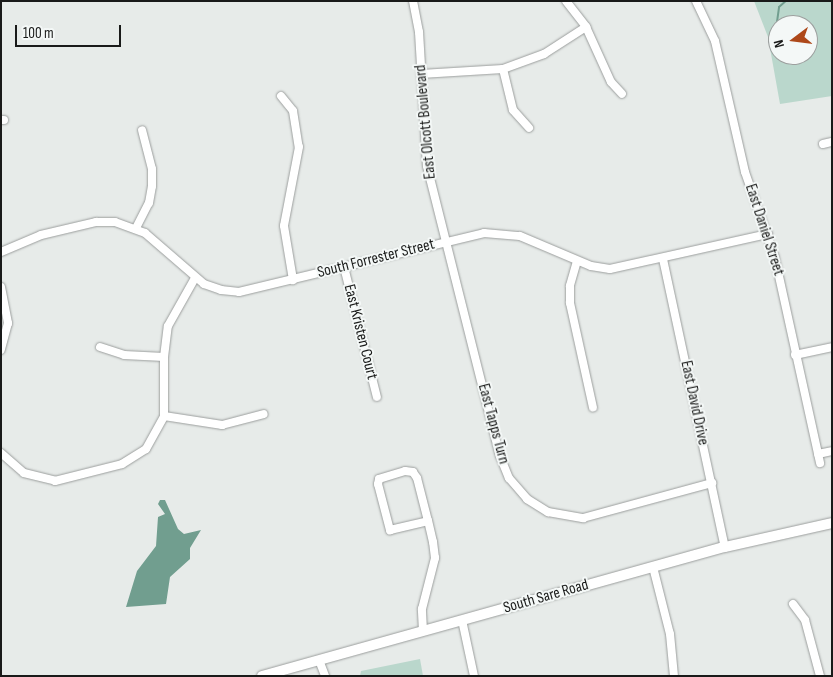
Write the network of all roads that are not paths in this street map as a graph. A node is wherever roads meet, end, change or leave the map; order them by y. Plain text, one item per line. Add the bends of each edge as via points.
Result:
1 (413, 1) edge
2 (566, 1) edge
3 (696, 1) edge
4 (586, 27) junction
5 (503, 69) junction
6 (421, 74) junction
7 (622, 94) dead end
8 (281, 96) dead end
9 (529, 128) dead end
10 (142, 130) dead end
11 (832, 142) edge
12 (823, 144) dead end
13 (136, 228) junction
14 (768, 234) junction
15 (446, 242) junction
16 (1, 252) edge
17 (663, 259) junction
18 (577, 261) junction
19 (344, 267) junction
20 (196, 278) junction
21 (294, 280) junction
22 (1, 287) edge
23 (100, 347) dead end
24 (832, 347) edge
25 (1, 350) edge
26 (795, 355) junction
27 (164, 357) junction
28 (377, 397) dead end
29 (593, 408) dead end
30 (264, 414) dead end
31 (164, 416) junction
32 (832, 451) edge
33 (1, 452) edge
34 (818, 454) junction
35 (820, 463) dead end
36 (712, 483) junction
37 (428, 521) junction
38 (832, 523) edge
39 (725, 547) junction
40 (653, 567) junction
41 (793, 604) dead end
42 (462, 620) junction
43 (423, 631) junction
44 (319, 660) junction
45 (262, 676) edge
46 (325, 676) edge
47 (474, 676) edge
48 (674, 676) edge
49 (820, 676) edge

1 - 6 street, East Olcott Boulevard
2 - 4 street
3 - 14 street, East Daniel Street via 714,41 745,172
4 - 5 street via 544,54
4 - 7 street via 611,82
5 - 6 street
5 - 9 street via 513,110
6 - 15 street, East Olcott Boulevard via 427,166
8 - 21 street via 293,111 298,147 284,226
10 - 13 street via 152,169 152,186 149,203
11 - 12 street
13 - 16 street, South Forrester Street via 115,222 96,222 32,238
13 - 20 street, South Forrester Street
14 - 17 street, South Forrester Street
14 - 26 street, East Daniel Street
15 - 18 street, South Forrester Street via 484,233 507,233
15 - 19 street, South Forrester Street
15 - 36 street, East Tapps Turn via 500,456 519,492 548,512 583,518
17 - 18 street, South Forrester Street via 610,269
17 - 36 street, East David Drive
18 - 29 street via 570,286 570,303
19 - 21 street, South Forrester Street
19 - 28 street, East Kristen Court
20 - 21 street, South Forrester Street via 213,288 239,292
20 - 27 street via 170,319
22 - 25 street via 8,323
23 - 27 street via 124,355
24 - 26 street
26 - 34 street, East Daniel Street
27 - 31 street
30 - 31 street via 222,425
31 - 33 street via 152,443 135,458 76,478 37,479 19,470
32 - 34 street
34 - 35 street, East Daniel Street
36 - 39 street, East David Drive
37 - 37 street via 413,472 379,479 390,530
37 - 43 street via 435,558 422,609
38 - 39 main road, South Sare Road
39 - 40 main road, South Sare Road
40 - 42 main road, South Sare Road
40 - 48 street via 671,640
41 - 49 street via 805,620
42 - 43 main road, South Sare Road
42 - 47 street
43 - 44 main road, South Sare Road
44 - 45 main road, South Sare Road
44 - 46 street

